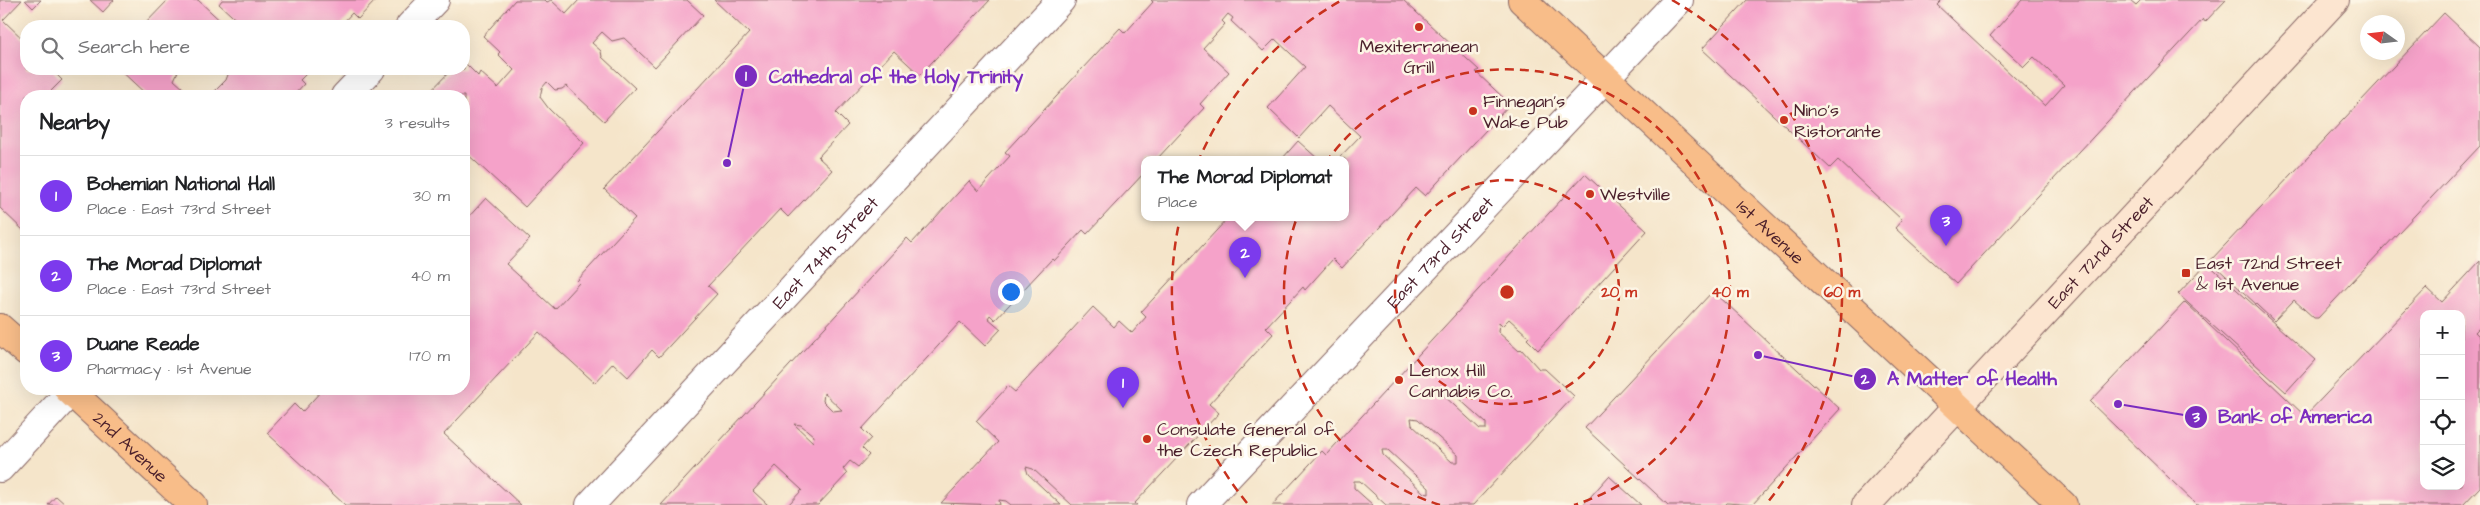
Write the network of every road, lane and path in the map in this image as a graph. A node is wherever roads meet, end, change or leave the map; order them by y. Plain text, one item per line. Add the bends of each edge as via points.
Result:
1 (435, 0) edge
2 (1061, 0) edge
3 (1522, 0) edge
4 (1679, 0) edge
5 (2335, 0) edge
6 (416, 20) edge
7 (365, 75) edge
8 (1605, 78) junction
9 (351, 90) edge
10 (0, 328) edge
11 (20, 346) edge
12 (66, 395) edge
13 (76, 395) edge
14 (1958, 407) junction
15 (0, 468) edge
16 (193, 505) edge
17 (590, 505) edge
18 (1202, 505) edge
19 (1866, 505) edge
20 (2064, 505) edge

1 - 6 street
2 - 17 street, East 74th Street
3 - 8 main road, 1st Avenue
4 - 8 street, East 73rd Street
5 - 14 main road, East 72nd Street
7 - 9 street
8 - 14 main road, 1st Avenue
8 - 18 street, East 73rd Street
10 - 11 main road
12 - 15 street
13 - 16 main road, 2nd Avenue
14 - 19 main road, East 72nd Street
14 - 20 main road, 1st Avenue

